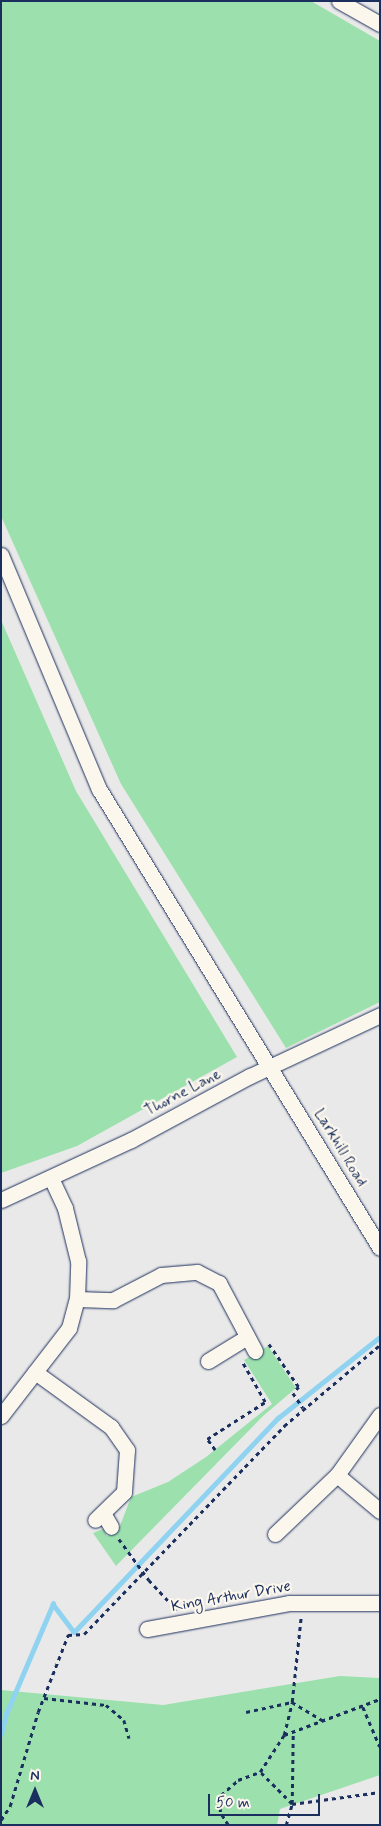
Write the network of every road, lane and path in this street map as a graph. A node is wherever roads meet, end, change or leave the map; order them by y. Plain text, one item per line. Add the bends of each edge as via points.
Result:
1 (339, 1) edge
2 (357, 6) edge
3 (380, 24) edge
4 (1, 555) edge
5 (380, 1015) edge
6 (271, 1066) junction
7 (51, 1178) junction
8 (1, 1200) edge
9 (380, 1248) edge
10 (77, 1299) junction
11 (247, 1337) junction
12 (380, 1345) edge
13 (255, 1351) joint
14 (240, 1360) dead end
15 (208, 1361) dead end
16 (35, 1372) junction
17 (303, 1408) junction
18 (380, 1415) edge
19 (1, 1416) edge
20 (215, 1450) dead end
21 (337, 1475) junction
22 (380, 1511) edge
23 (111, 1527) joint
24 (275, 1534) dead end
25 (142, 1570) junction
26 (303, 1603) junction
27 (380, 1603) edge
28 (188, 1622) junction
29 (147, 1629) dead end
30 (44, 1698) junction
31 (380, 1699) edge
32 (292, 1702) junction
33 (363, 1706) junction
34 (246, 1712) dead end
35 (324, 1721) junction
36 (293, 1732) junction
37 (284, 1735) junction
38 (129, 1738) dead end
39 (380, 1747) edge
40 (260, 1772) junction
41 (380, 1792) edge
42 (292, 1804) junction
43 (1, 1820) edge
44 (228, 1825) edge
45 (286, 1825) edge

1 - 2 street
2 - 3 street
4 - 6 street, Larkhill Road via 99,789 220,989
5 - 6 street, Thorne Lane
6 - 7 street, Thorne Lane
6 - 9 street, Larkhill Road
7 - 8 street, Thorne Lane
7 - 10 street via 65,1208 78,1261
10 - 11 street via 113,1300 161,1275 197,1272 219,1283
10 - 16 street via 69,1328
11 - 13 street
11 - 15 street
12 - 17 path
13 - 17 path via 268,1343 299,1387 292,1393
14 - 20 path via 265,1402 207,1439
16 - 19 street
16 - 23 street via 111,1427 127,1450 124,1492 99,1516
17 - 25 path
18 - 21 street
21 - 22 street
21 - 24 street
23 - 25 path
25 - 28 path
25 - 30 path via 84,1634 68,1635
26 - 27 street, King Arthur Drive
26 - 28 street, King Arthur Drive
26 - 32 path
28 - 29 street, King Arthur Drive
30 - 38 path via 106,1705 124,1720
30 - 43 path via 10,1806
31 - 33 path
32 - 34 path
32 - 35 path
32 - 37 path
33 - 35 path
33 - 39 path
35 - 36 path
36 - 37 path
36 - 42 path
37 - 40 path
40 - 42 path
40 - 44 path via 238,1780 221,1795 220,1812
41 - 42 path
42 - 45 path

